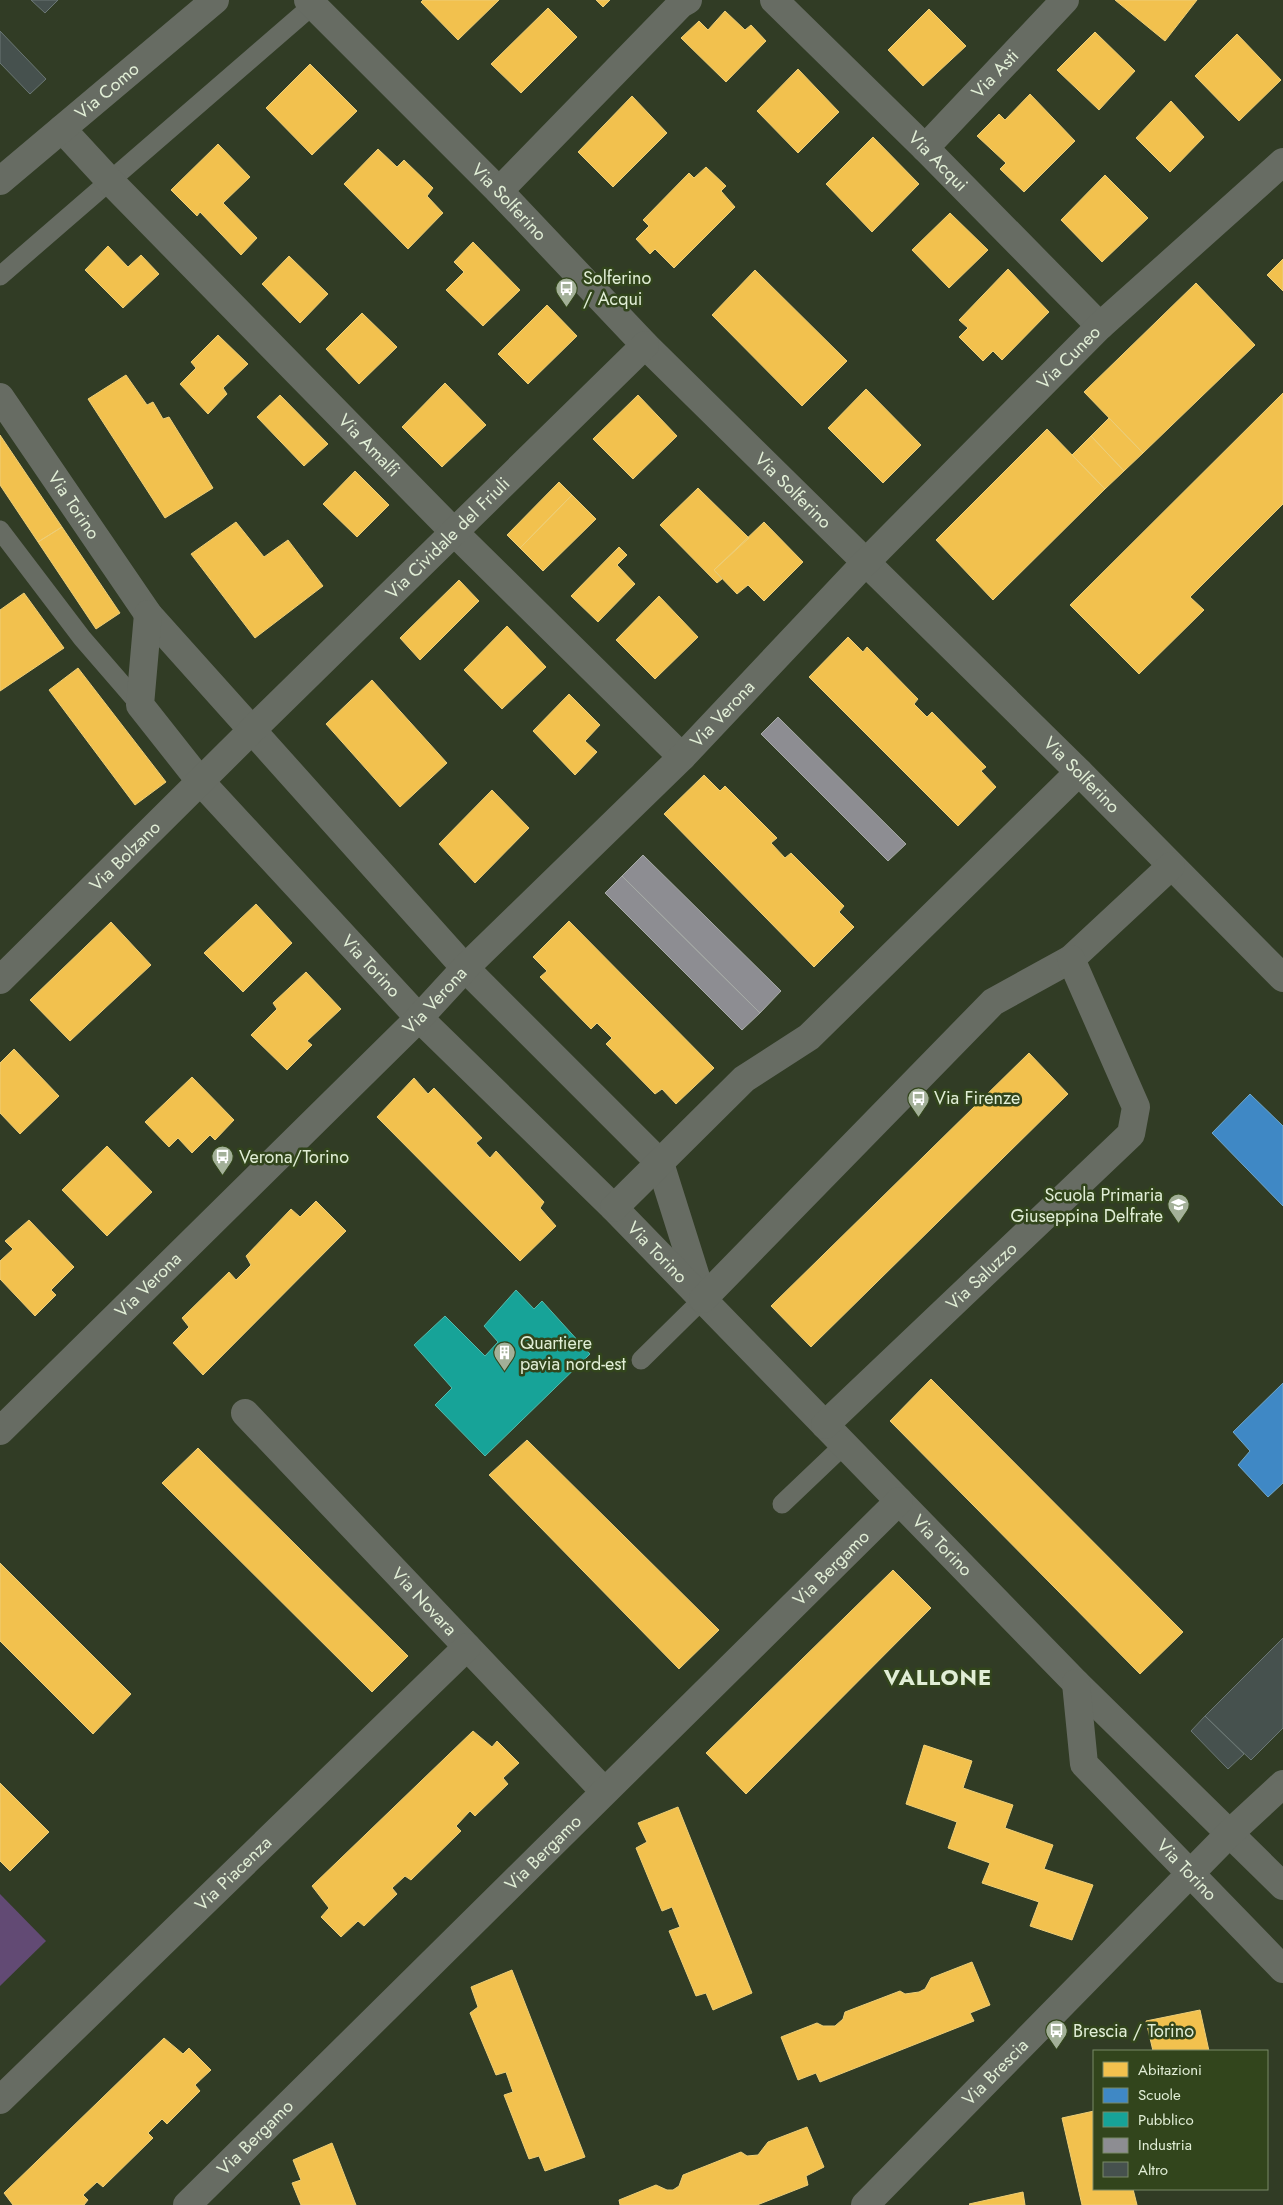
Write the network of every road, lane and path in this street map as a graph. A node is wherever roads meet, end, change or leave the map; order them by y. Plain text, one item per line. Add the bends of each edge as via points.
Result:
1 (215, 0) edge
2 (688, 0) edge
3 (774, 0) edge
4 (1065, 0) edge
5 (311, 3) edge
6 (62, 129) junction
7 (925, 148) junction
8 (1283, 162) edge
9 (0, 181) edge
10 (110, 181) junction
11 (499, 191) junction
12 (0, 276) edge
13 (1100, 326) junction
14 (645, 345) junction
15 (0, 397) edge
16 (0, 530) edge
17 (454, 532) junction
18 (865, 563) junction
19 (148, 614) junction
20 (140, 705) junction
21 (251, 730) junction
22 (682, 757) junction
23 (1079, 772) junction
24 (200, 781) junction
25 (1171, 866) junction
26 (1071, 959) junction
27 (465, 968) junction
28 (1283, 978) edge
29 (0, 980) edge
30 (419, 1018) junction
31 (660, 1163) junction
32 (614, 1208) junction
33 (703, 1299) junction
34 (641, 1360) dead end
35 (244, 1413) dead end
36 (825, 1425) junction
37 (0, 1431) edge
38 (844, 1445) junction
39 (899, 1500) junction
40 (782, 1504) dead end
41 (466, 1647) junction
42 (1076, 1684) junction
43 (1283, 1784) edge
44 (604, 1791) junction
45 (1230, 1832) junction
46 (1190, 1874) junction
47 (1283, 1886) edge
48 (1283, 1969) edge
49 (0, 2100) edge
50 (187, 2205) edge
51 (865, 2205) edge

1 - 6 street, Via Como
2 - 11 street
3 - 7 street, Via Acqui
4 - 7 street, Via Asti
5 - 10 lane
5 - 11 street, Via Solferino
6 - 9 street, Via Como
6 - 10 street, Via Amalfi
7 - 13 street, Via Acqui
8 - 13 street, Via Cuneo
10 - 12 lane
10 - 17 street, Via Amalfi
11 - 14 street, Via Solferino
13 - 18 street, Via Cuneo
14 - 17 street, Via Cividale del Friuli
14 - 18 street, Via Solferino
15 - 19 street, Via Torino
16 - 20 lane via 82,638
17 - 21 street, Via Cividale del Friuli
17 - 22 street, Via Amalfi
18 - 22 street, Via Verona
18 - 23 street, Via Solferino
19 - 20 street
19 - 21 street, Via Torino
20 - 24 street, Via Torino
21 - 24 street, Via Bolzano
21 - 27 street, Via Torino
22 - 27 street, Via Verona
23 - 25 street, Via Solferino
23 - 31 street via 809,1037 744,1079
24 - 29 street, Via Bolzano
24 - 30 street, Via Torino
25 - 26 street
25 - 28 street, Via Solferino
26 - 33 street via 993,1002
26 - 36 street, Via Saluzzo via 1136,1108 1132,1134
27 - 30 street, Via Verona
27 - 31 street, Via Torino
30 - 32 street, Via Torino
30 - 37 street, Via Verona
31 - 32 street
31 - 33 street, Via Torino
32 - 33 street, Via Torino
33 - 34 lane
33 - 36 street, Via Torino
35 - 41 street, Via Novara
36 - 38 street, Via Torino
38 - 39 street, Via Torino
38 - 40 lane
39 - 42 street, Via Torino
39 - 44 street, Via Bergamo
41 - 44 street, Via Novara
41 - 49 street, Via Piacenza
42 - 45 street, Via Torino
42 - 46 street, Via Torino via 1084,1764
43 - 45 street, Via Brescia
44 - 50 street, Via Bergamo
45 - 46 street, Via Brescia
45 - 47 street, Via Torino
46 - 48 street, Via Torino
46 - 51 street, Via Brescia

